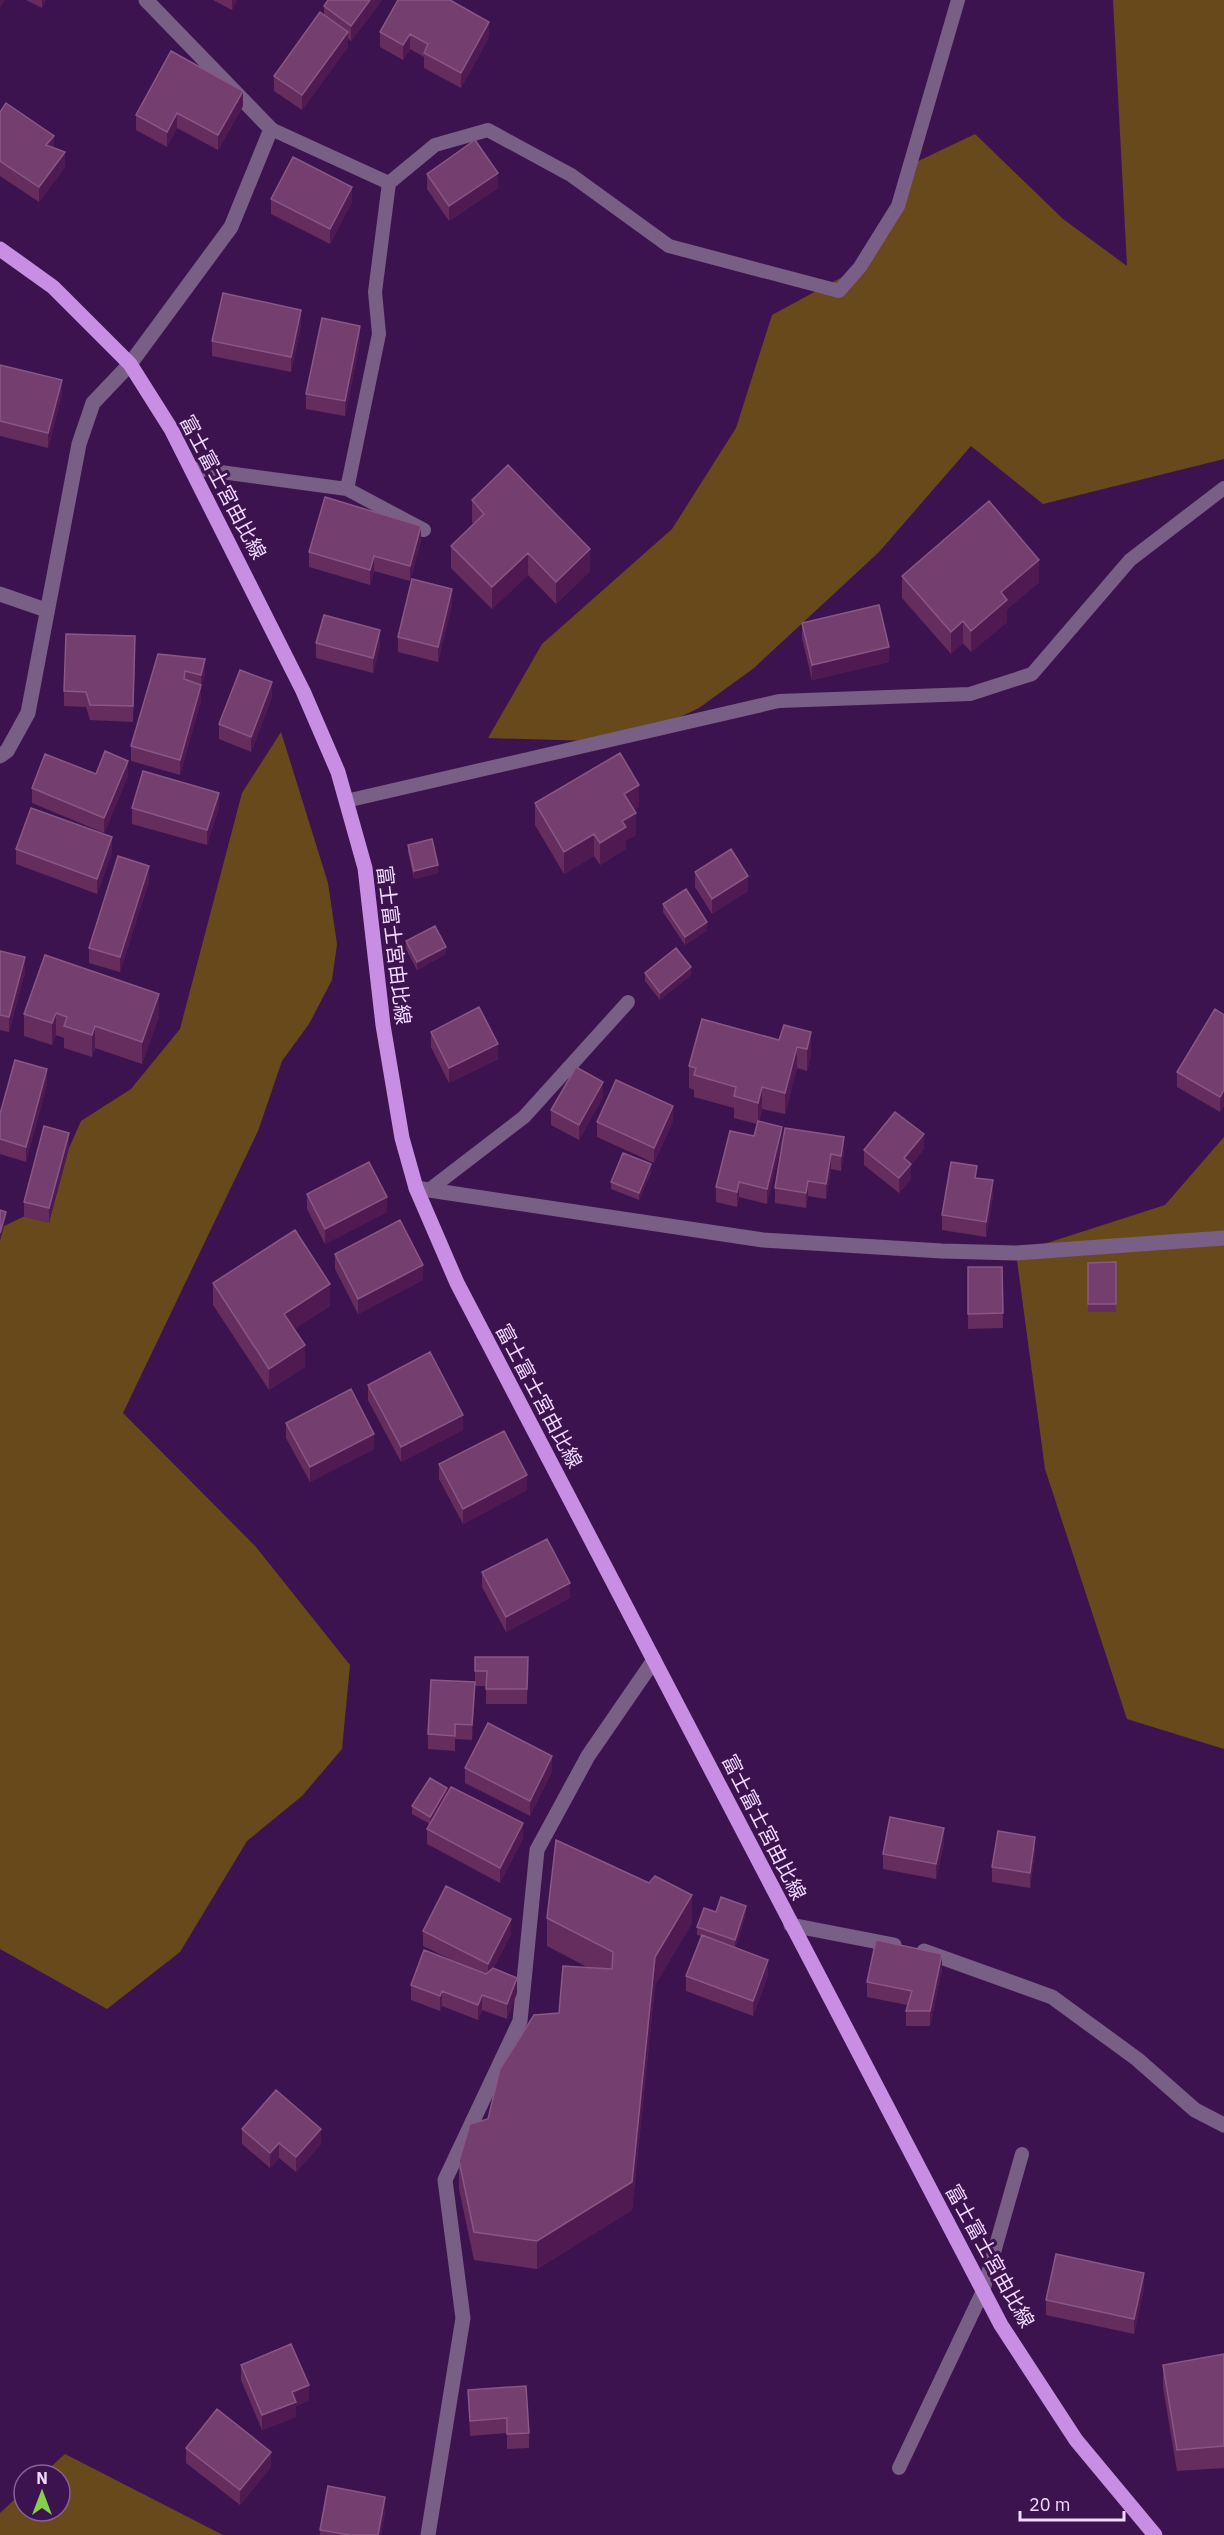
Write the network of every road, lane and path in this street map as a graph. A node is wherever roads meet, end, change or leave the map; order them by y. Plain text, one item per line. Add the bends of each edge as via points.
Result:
1 (146, 0) edge
2 (958, 0) edge
3 (272, 129) junction
4 (389, 183) junction
5 (0, 249) edge
6 (130, 364) junction
7 (191, 468) junction
8 (1224, 488) edge
9 (347, 489) junction
10 (424, 530) dead end
11 (0, 594) edge
12 (46, 610) junction
13 (0, 756) edge
14 (346, 801) junction
15 (628, 1002) dead end
16 (423, 1189) junction
17 (1224, 1238) edge
18 (654, 1660) junction
19 (791, 1925) junction
20 (1224, 2125) edge
21 (1022, 2154) dead end
22 (983, 2291) junction
23 (900, 2469) dead end
24 (428, 2535) edge
25 (1155, 2535) edge

1 - 3 street
2 - 4 lane via 898,206 860,267 839,291 669,246 571,175 488,130 435,145
3 - 4 lane
3 - 6 street via 231,227
4 - 9 lane via 375,292 379,334
5 - 6 main road, 富士富士宮由比線 via 54,287
6 - 7 main road, 富士富士宮由比線
6 - 12 street via 93,404 89,414 79,444
7 - 9 lane
7 - 14 main road, 富士富士宮由比線 via 303,691 338,772
8 - 14 lane via 1130,560 1032,674 970,694 779,701
9 - 10 lane
11 - 12 street
12 - 13 street via 28,713 7,751
14 - 16 main road, 富士富士宮由比線 via 365,868 383,1025 402,1137
15 - 16 lane via 524,1117
16 - 17 street via 763,1240 942,1251 1016,1253
16 - 18 main road, 富士富士宮由比線 via 457,1283
18 - 19 main road, 富士富士宮由比線
18 - 24 street via 588,1756 537,1850 520,2021 445,2180 464,2318
19 - 20 street via 934,1953 1052,1997 1137,2059 1195,2110
19 - 22 main road, 富士富士宮由比線
21 - 22 lane
22 - 23 lane
22 - 25 main road, 富士富士宮由比線 via 1076,2440

